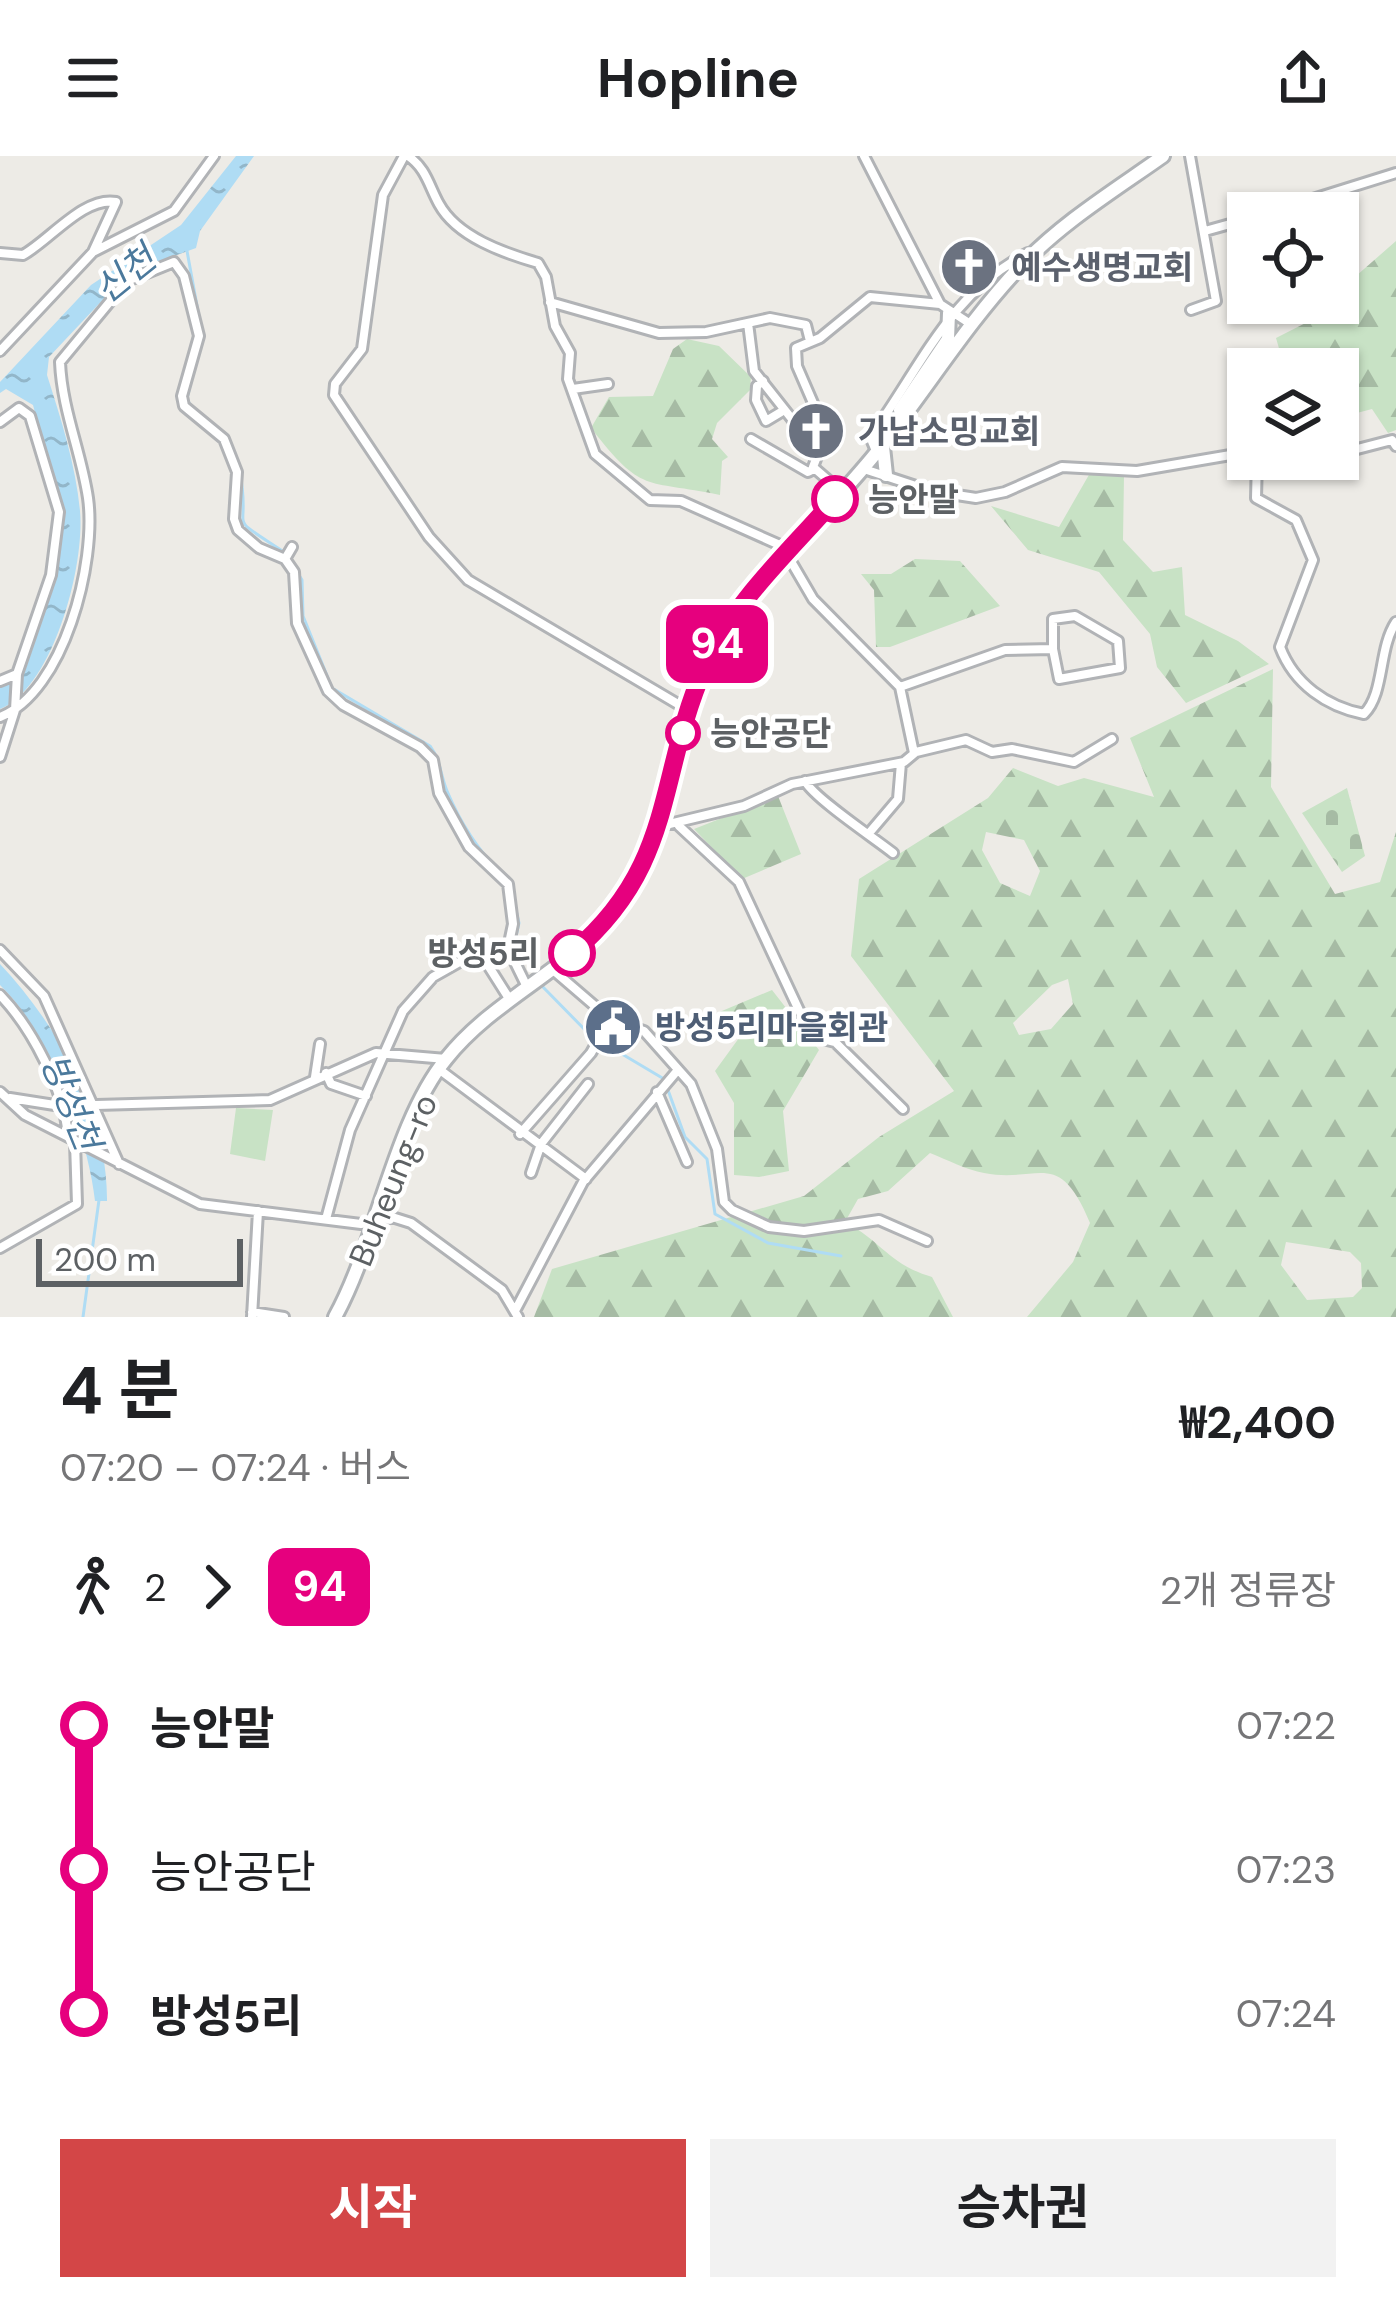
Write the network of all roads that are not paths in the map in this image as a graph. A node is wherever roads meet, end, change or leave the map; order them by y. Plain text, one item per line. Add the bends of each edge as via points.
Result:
1 (214, 156) edge
2 (406, 156) edge
3 (864, 156) edge
4 (1163, 156) edge
5 (1190, 156) edge
6 (1396, 173) edge
7 (1335, 192) edge
8 (1227, 225) edge
9 (1205, 231) junction
10 (1043, 245) junction
11 (93, 252) junction
12 (0, 253) edge
13 (550, 302) junction
14 (944, 309) junction
15 (1191, 310) dead end
16 (748, 323) junction
17 (972, 325) junction
18 (810, 340) junction
19 (0, 351) edge
20 (763, 381) junction
21 (608, 384) dead end
22 (573, 389) junction
23 (781, 412) junction
24 (0, 422) edge
25 (751, 440) dead end
26 (1394, 441) edge
27 (883, 442) junction
28 (1359, 449) edge
29 (818, 452) junction
30 (1227, 455) edge
31 (862, 468) junction
32 (814, 469) junction
33 (886, 475) junction
34 (1256, 480) edge
35 (842, 492) junction
36 (292, 547) dead end
37 (789, 553) junction
38 (286, 559) junction
39 (1396, 622) edge
40 (1053, 649) junction
41 (16, 674) junction
42 (0, 681) edge
43 (901, 687) junction
44 (16, 710) junction
45 (689, 711) junction
46 (0, 717) edge
47 (1112, 740) dead end
48 (914, 754) junction
49 (0, 757) edge
50 (901, 763) junction
51 (805, 781) junction
52 (678, 825) junction
53 (661, 826) junction
54 (871, 832) junction
55 (893, 853) dead end
56 (0, 950) edge
57 (479, 951) junction
58 (512, 957) junction
59 (554, 970) junction
60 (527, 987) junction
61 (0, 995) edge
62 (510, 1000) junction
63 (610, 1018) junction
64 (320, 1044) dead end
65 (387, 1052) junction
66 (442, 1064) junction
67 (326, 1073) junction
68 (315, 1078) junction
69 (667, 1082) junction
70 (588, 1084) dead end
71 (2, 1096) edge
72 (366, 1096) junction
73 (94, 1105) junction
74 (61, 1106) junction
75 (903, 1108) dead end
76 (520, 1134) junction
77 (73, 1140) junction
78 (541, 1148) junction
79 (687, 1162) dead end
80 (117, 1164) junction
81 (531, 1173) dead end
82 (586, 1179) junction
83 (258, 1211) junction
84 (326, 1219) junction
85 (377, 1220) junction
86 (927, 1241) dead end
87 (0, 1248) edge
88 (517, 1313) edge
89 (252, 1315) edge
90 (284, 1317) edge
91 (335, 1317) edge

1 - 11 street via 174,211
2 - 13 street via 458,224 538,263
2 - 45 street via 382,195 362,349 334,395 429,537 468,580
3 - 14 street
4 - 10 main road, Buheung-ro
5 - 9 street
6 - 7 street
8 - 9 street
9 - 15 street via 1216,301
10 - 14 street
10 - 17 main road, Buheung-ro
11 - 12 street via 116,202 79,213 23,255
11 - 19 street
13 - 16 street via 659,333
13 - 22 street via 570,353
14 - 17 street
14 - 18 street via 871,297
14 - 27 main road via 948,339
14 - 27 street via 876,429 872,443
16 - 18 street via 806,325
16 - 20 street via 749,362
17 - 27 main road, Buheung-ro
18 - 29 street via 795,356 824,427
20 - 23 street
20 - 23 street via 755,400 766,421
21 - 22 street
22 - 37 street via 595,454 657,502 699,508
23 - 29 street
24 - 41 street via 20,408 31,416 58,512 51,575
25 - 32 street
26 - 28 street
27 - 31 main road, Buheung-ro
27 - 33 main road
29 - 32 street
30 - 33 street via 1137,470 1062,467 976,498
31 - 33 street
31 - 35 main road, Buheung-ro
32 - 35 street
34 - 39 street via 1256,498 1296,520 1313,560 1280,647 1302,681 1336,709 1364,714
35 - 37 main road, Buheung-ro
36 - 38 street
37 - 43 street via 813,598
37 - 45 main road, Buheung-ro via 727,628
38 - 44 street via 238,530 237,472 224,439 184,406 199,337 184,276 174,262 127,281 60,362 88,530 68,632 43,682
38 - 58 street via 297,579 297,623 328,691 421,747 469,847 508,884
40 - 40 street via 1060,679 1122,663 1118,641 1075,616 1053,620
40 - 43 street via 1005,650
41 - 42 street
41 - 44 street
43 - 48 street
44 - 46 street
44 - 49 street
45 - 53 main road, Buheung-ro
47 - 48 street via 1074,762 992,752 966,740
48 - 50 street
50 - 51 street
50 - 54 street via 898,799
51 - 52 street
51 - 54 street via 813,796
52 - 53 street
52 - 75 street via 739,882 811,1036 835,1042
53 - 59 main road, Buheung-ro via 619,906
54 - 55 street
56 - 73 street via 44,996
57 - 58 street via 493,947
57 - 62 street
57 - 65 street, Buheung-ro via 415,992
58 - 60 street
59 - 60 main road, Buheung-ro
59 - 63 street
60 - 62 main road, Buheung-ro
61 - 74 street via 17,1012
62 - 66 main road, Buheung-ro
63 - 69 street via 634,1024
63 - 76 street via 591,1053
64 - 68 street
65 - 66 street
65 - 67 street
65 - 72 street, Buheung-ro
66 - 76 street
66 - 85 main road, Buheung-ro
67 - 68 street
67 - 72 street via 331,1084
68 - 73 street via 270,1100
69 - 79 street
69 - 82 street
69 - 86 street via 691,1084 732,1210 804,1231 879,1220
70 - 78 street
71 - 74 street
71 - 77 street
72 - 84 street, Buheung-ro
73 - 74 street
73 - 80 street
74 - 77 street
76 - 78 street
77 - 80 street
77 - 87 street via 77,1204
78 - 81 street
78 - 82 street
80 - 83 street via 200,1204
82 - 88 street
83 - 84 street
83 - 89 street
84 - 85 street
85 - 88 street via 392,1217 424,1230 502,1290
85 - 91 main road, Buheung-ro
89 - 90 street

